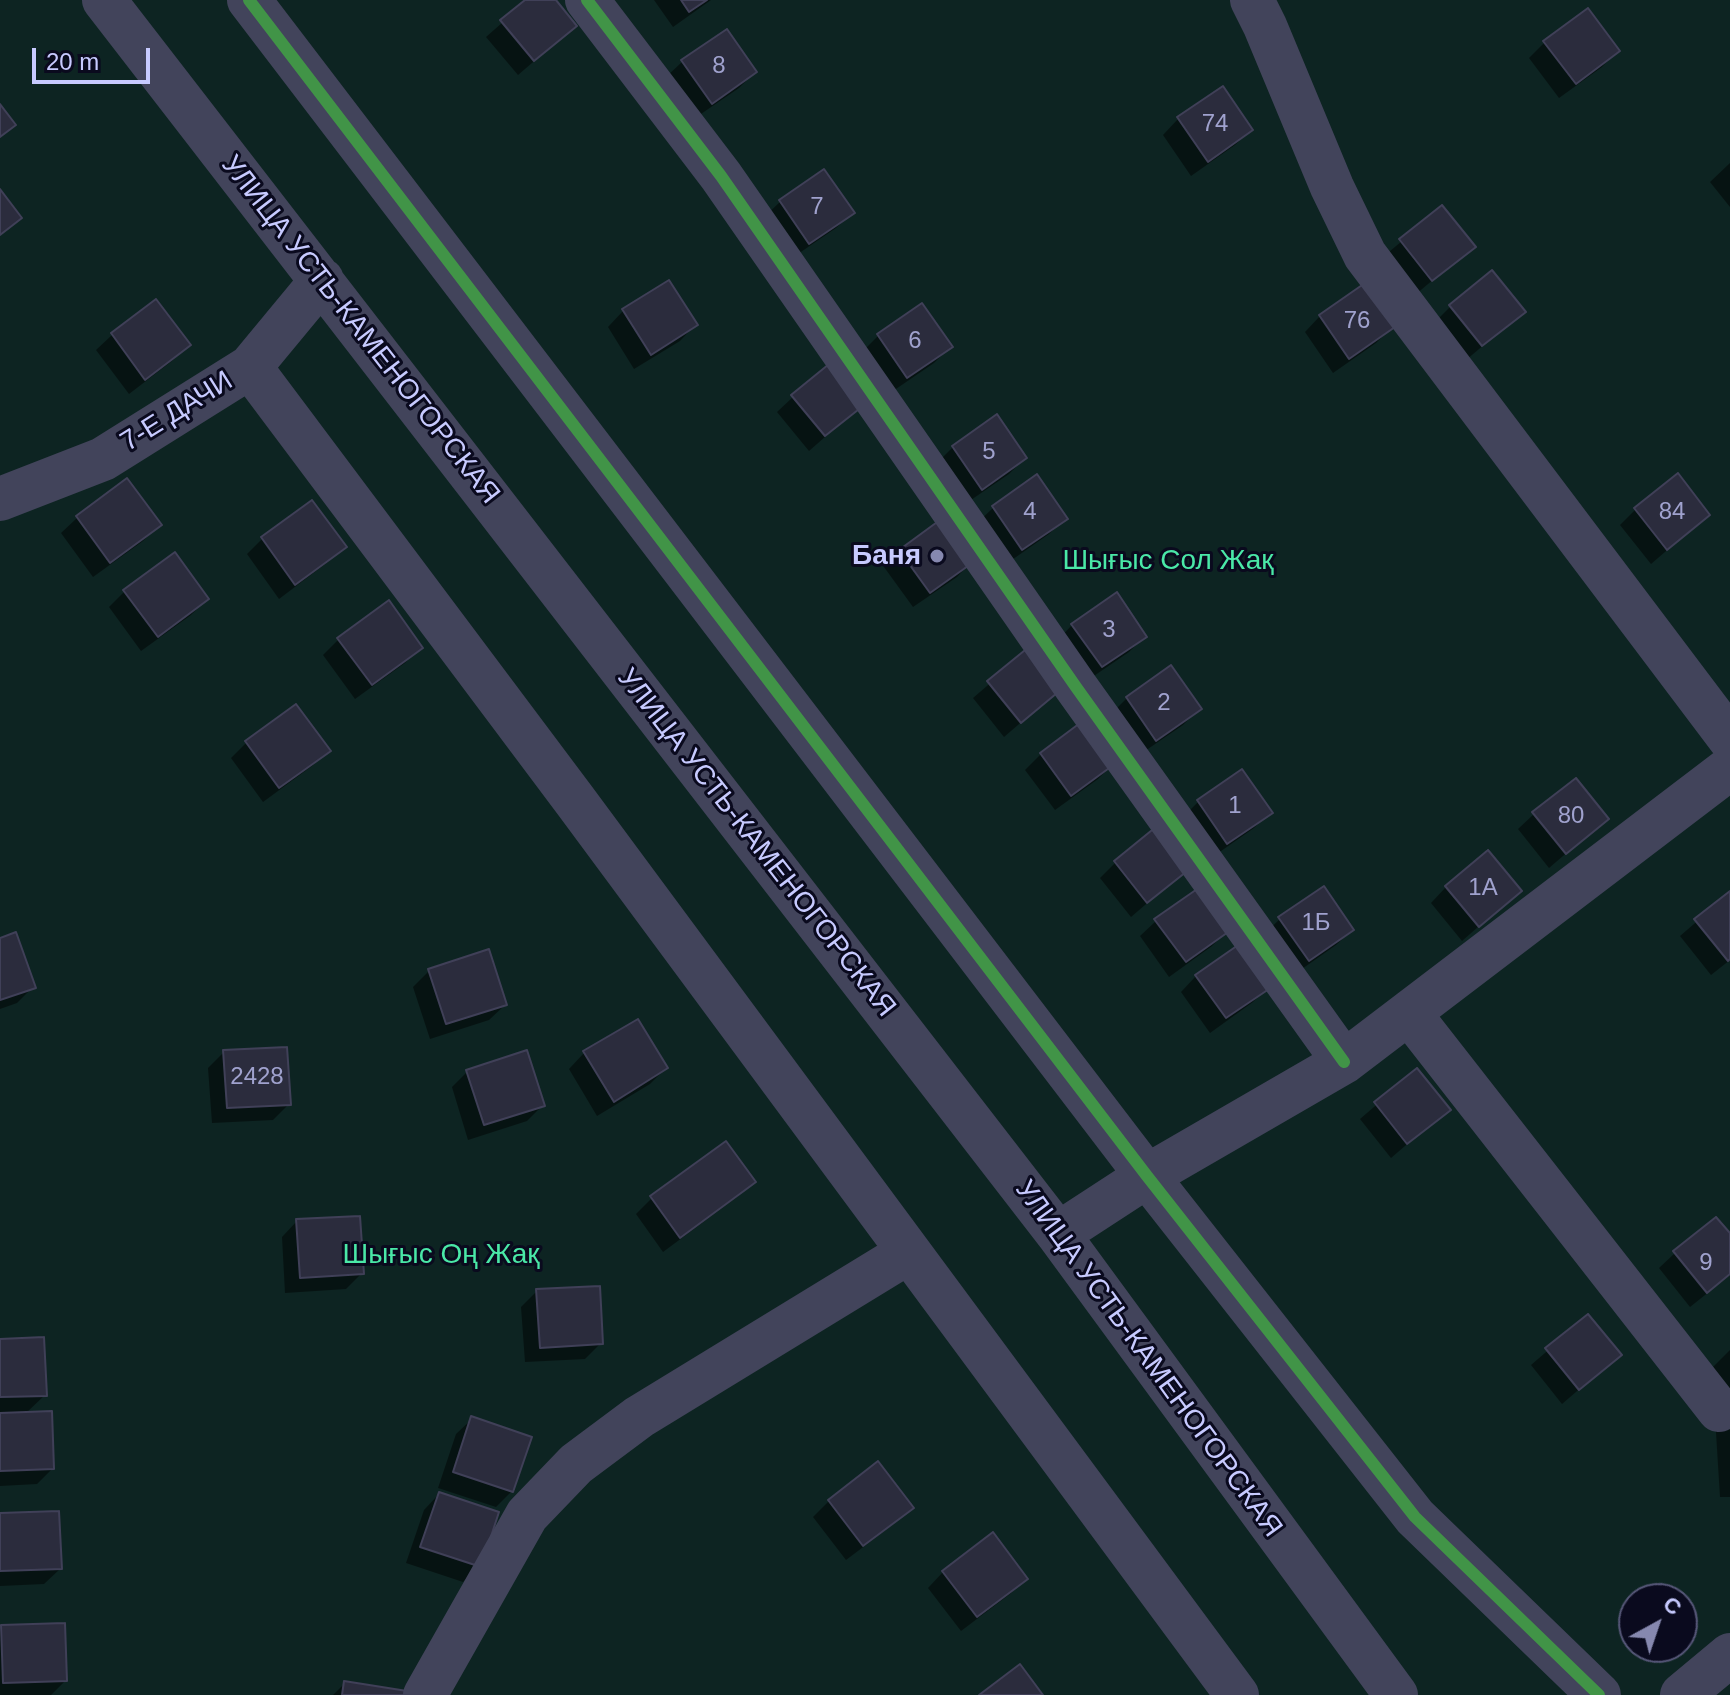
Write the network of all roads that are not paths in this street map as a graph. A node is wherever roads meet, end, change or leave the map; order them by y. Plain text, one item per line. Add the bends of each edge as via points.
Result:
1 (104, 0) edge
2 (249, 0) edge
3 (587, 0) edge
4 (1252, 0) edge
5 (322, 280) junction
6 (250, 367) junction
7 (0, 499) edge
8 (1730, 739) edge
9 (1730, 768) edge
10 (1409, 1013) junction
11 (1344, 1062) junction
12 (1147, 1176) junction
13 (1058, 1234) junction
14 (909, 1252) junction
15 (1719, 1410) dead end
16 (1730, 1655) edge
17 (425, 1695) edge
18 (1237, 1695) edge
19 (1396, 1695) edge
20 (1599, 1695) edge
21 (1682, 1695) edge

1 - 5 street, УЛИЦА УСТЬ-КАМЕНОГОРСКАЯ
2 - 12 street
3 - 11 street via 721,176
4 - 8 street via 1365,255
5 - 6 street, 7-Е ДАЧИ
5 - 13 street, УЛИЦА УСТЬ-КАМЕНОГОРСКАЯ
6 - 7 street, 7-Е ДАЧИ via 103,459
6 - 14 street
9 - 10 street
10 - 11 street
10 - 15 street
11 - 12 street
12 - 13 street
12 - 20 street via 1415,1517
13 - 19 street, УЛИЦА УСТЬ-КАМЕНОГОРСКАЯ
14 - 17 street via 639,1417 576,1464 527,1515
14 - 18 street
16 - 21 street

